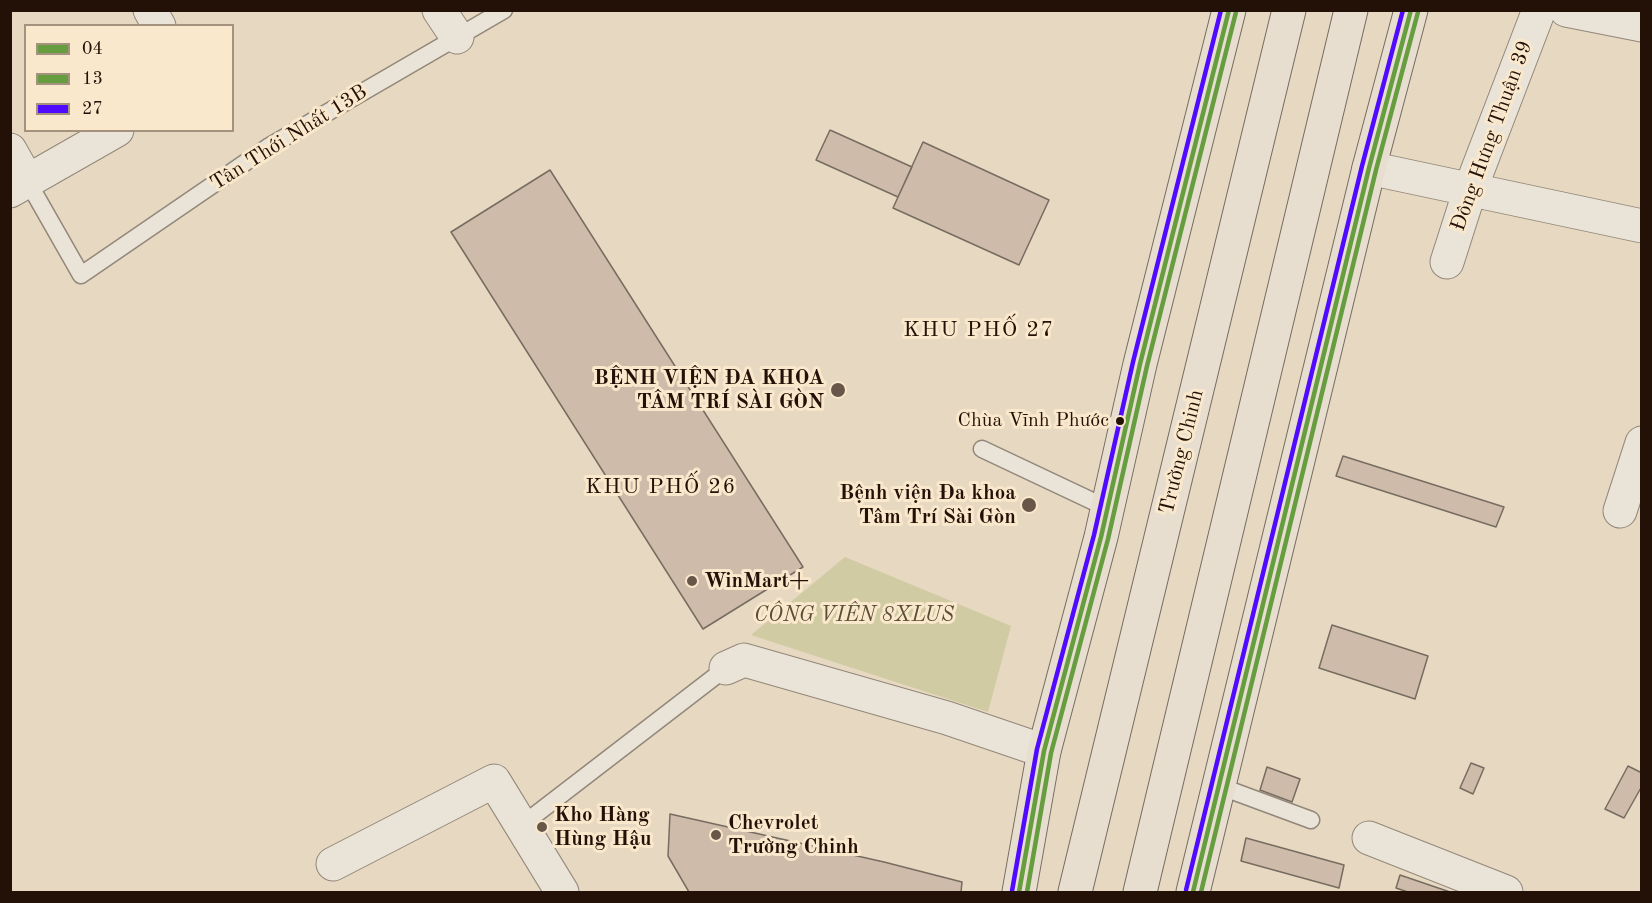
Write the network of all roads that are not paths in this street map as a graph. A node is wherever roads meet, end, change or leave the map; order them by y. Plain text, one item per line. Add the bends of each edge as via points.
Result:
1 (150, 10) edge
2 (439, 10) edge
3 (504, 10) edge
4 (1229, 10) edge
5 (1289, 10) edge
6 (1351, 10) edge
7 (1411, 10) edge
8 (1539, 10) edge
9 (1566, 10) edge
10 (158, 24) edge
11 (1641, 25) edge
12 (457, 37) junction
13 (114, 132) edge
14 (10, 150) edge
15 (1369, 168) junction
16 (19, 186) edge
17 (1470, 190) junction
18 (1641, 226) edge
19 (1447, 262) dead end
20 (1641, 443) edge
21 (982, 449) dead end
22 (1107, 508) junction
23 (1620, 511) dead end
24 (726, 668) joint
25 (1044, 751) junction
26 (1219, 786) junction
27 (1311, 820) dead end
28 (522, 825) junction
29 (1369, 838) dead end
30 (333, 864) dead end
31 (1489, 889) edge
32 (562, 892) edge
33 (1020, 892) edge
34 (1075, 892) edge
35 (1140, 892) edge
36 (1193, 892) edge

1 - 10 street
2 - 12 street
3 - 12 lane, Tân Thới Nhất 13B
4 - 22 main road
5 - 34 main road, Trường Chinh
6 - 35 main road
7 - 15 main road
8 - 17 street, Đông Hưng Thuận 39
9 - 11 street
12 - 16 lane, Tân Thới Nhất 13B via 268,147 81,275
13 - 16 street
14 - 16 street
15 - 17 street
15 - 26 main road
17 - 18 street
17 - 19 street, Đông Hưng Thuận 39
20 - 23 street
21 - 22 lane
22 - 25 main road
24 - 25 street via 744,660 947,718
24 - 28 lane
25 - 33 main road
26 - 27 lane
26 - 36 main road
28 - 30 street via 494,781
28 - 32 street
29 - 31 street

